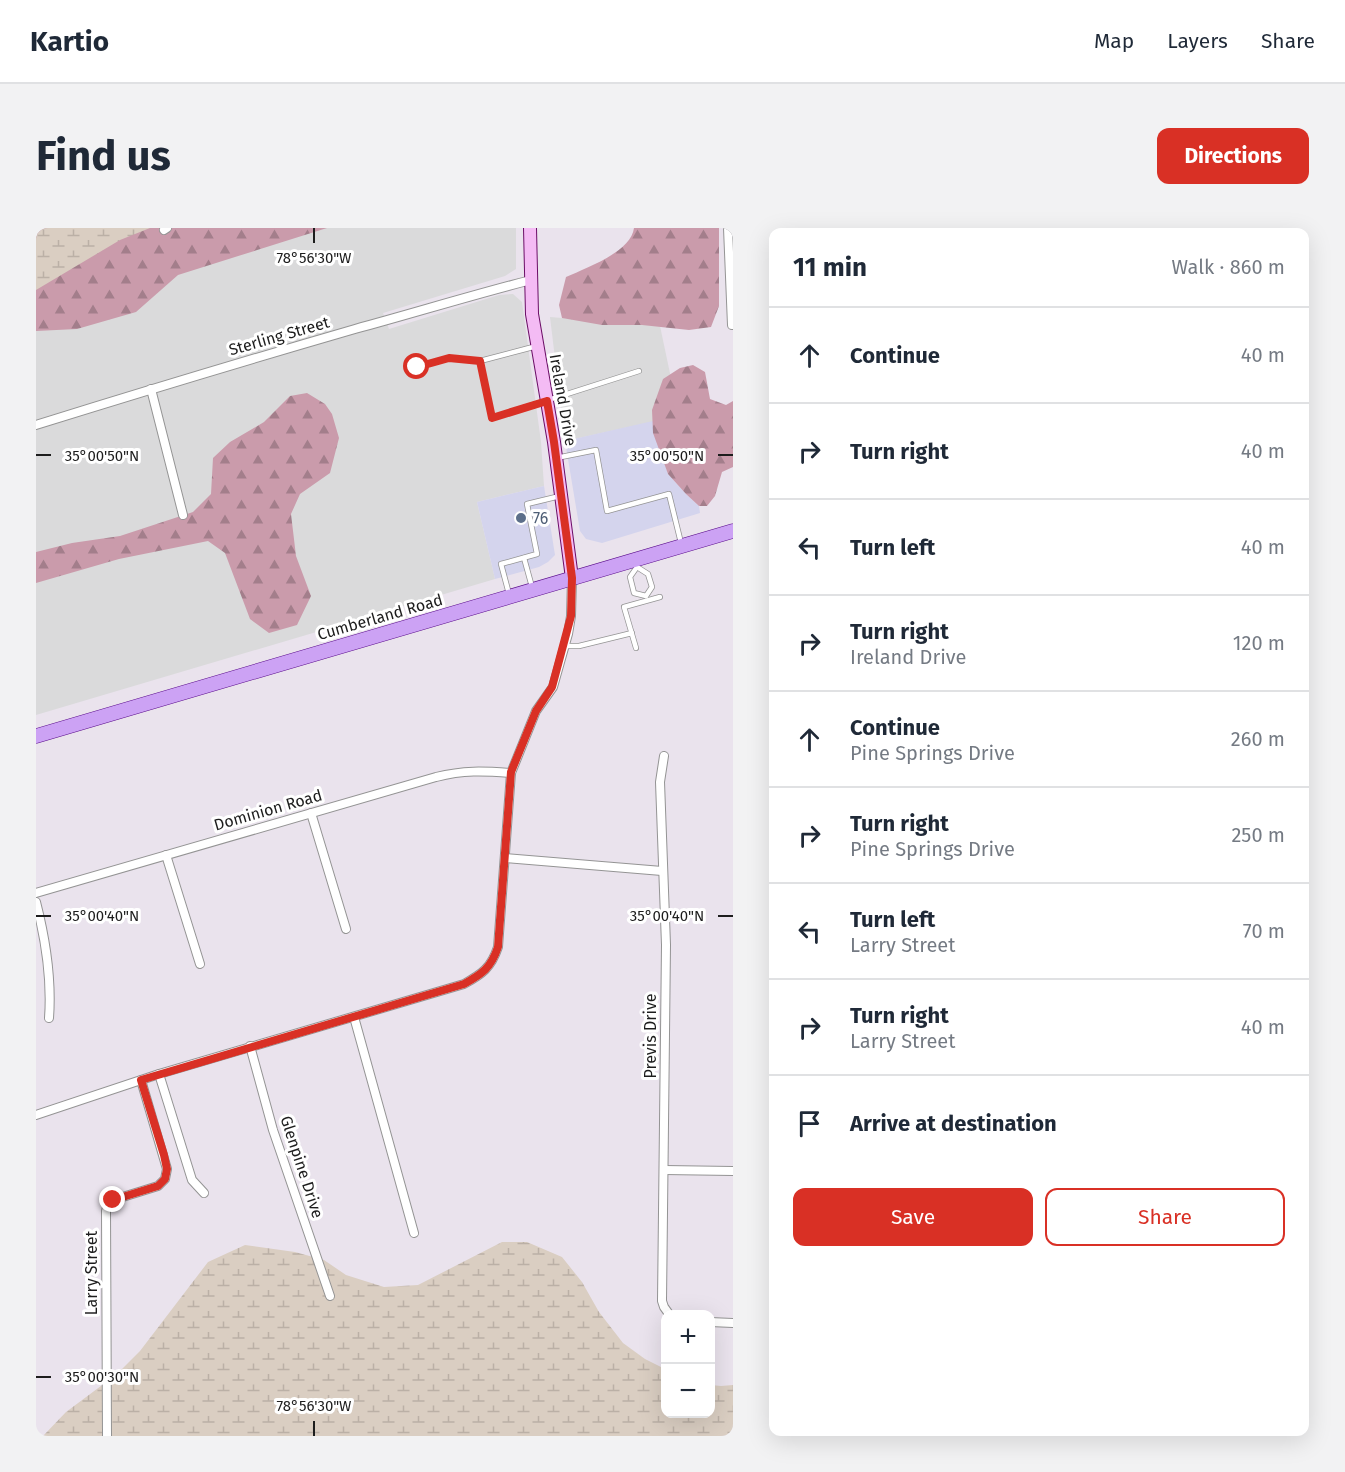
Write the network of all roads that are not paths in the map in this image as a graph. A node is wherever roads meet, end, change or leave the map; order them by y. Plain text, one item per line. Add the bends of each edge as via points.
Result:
1 (530, 228) edge
2 (728, 228) edge
3 (531, 280) junction
4 (732, 325) edge
5 (537, 346) junction
6 (480, 361) junction
7 (417, 367) dead end
8 (639, 371) dead end
9 (151, 389) junction
10 (547, 401) junction
11 (36, 425) edge
12 (556, 458) junction
13 (561, 495) junction
14 (183, 515) dead end
15 (733, 531) edge
16 (681, 546) junction
17 (524, 558) junction
18 (636, 563) junction
19 (572, 578) junction
20 (532, 590) junction
21 (510, 596) junction
22 (660, 597) dead end
23 (646, 598) junction
24 (632, 633) junction
25 (564, 646) junction
26 (636, 648) dead end
27 (36, 736) edge
28 (664, 756) dead end
29 (511, 772) junction
30 (311, 813) junction
31 (166, 855) junction
32 (506, 858) junction
33 (662, 871) junction
34 (36, 893) edge
35 (36, 902) edge
36 (346, 929) dead end
37 (200, 963) dead end
38 (354, 1017) junction
39 (49, 1018) dead end
40 (250, 1046) junction
41 (159, 1074) junction
42 (141, 1080) junction
43 (36, 1115) edge
44 (664, 1170) junction
45 (733, 1171) edge
46 (204, 1193) dead end
47 (414, 1233) dead end
48 (330, 1296) dead end
49 (666, 1310) edge
50 (715, 1322) edge
51 (733, 1323) edge
52 (107, 1436) edge

1 - 3 main road, Ireland Drive
2 - 4 street
3 - 5 main road, Ireland Drive
3 - 9 street, Sterling Street
5 - 6 lane
5 - 10 main road, Ireland Drive
6 - 7 lane via 449,358
6 - 10 lane via 492,418
8 - 10 lane
9 - 11 street, Sterling Street
9 - 14 street
10 - 12 main road, Ireland Drive
12 - 13 main road, Ireland Drive
12 - 16 lane via 596,450 607,511 669,494
13 - 17 lane via 527,504 537,554
13 - 19 main road, Ireland Drive
15 - 16 main road, Cumberland Road
16 - 18 main road, Cumberland Road
17 - 20 lane
17 - 21 lane via 501,564
18 - 19 main road, Cumberland Road
18 - 23 lane via 648,574 652,587
18 - 23 lane via 630,577 634,593
19 - 20 main road, Cumberland Road
19 - 25 street via 571,616
20 - 21 main road, Cumberland Road
21 - 27 main road, Cumberland Road
22 - 23 lane
23 - 24 lane via 624,607
24 - 25 lane
24 - 26 lane
25 - 29 street via 552,687 536,711
28 - 33 street, Previs Drive via 660,782
29 - 30 street, Dominion Road via 456,772
29 - 32 street
30 - 31 street, Dominion Road
30 - 36 street
31 - 34 street, Dominion Road
31 - 37 street
32 - 33 street
32 - 38 street via 498,947 488,967 464,984
33 - 44 street, Previs Drive via 666,945
35 - 39 street via 50,977
38 - 40 street
38 - 47 street
40 - 41 street
40 - 48 street, Glenpine Drive via 273,1130
41 - 42 street
41 - 46 street via 192,1180
42 - 43 street
42 - 52 street, Larry Street via 167,1169 158,1186 113,1200 106,1210
44 - 45 street
44 - 49 street, Previs Drive via 662,1301
50 - 51 street

